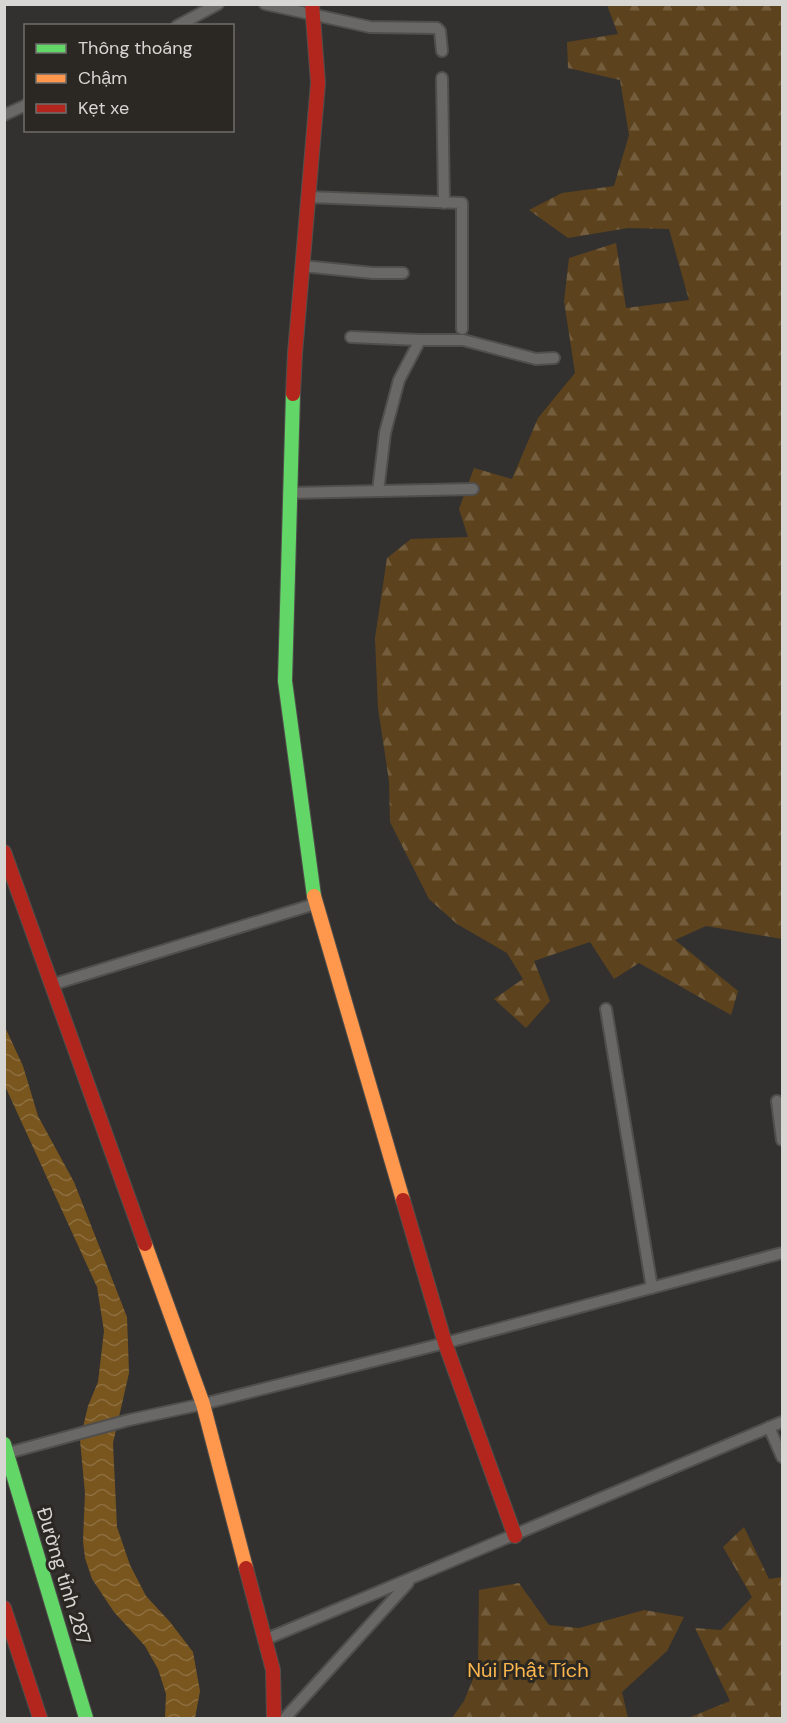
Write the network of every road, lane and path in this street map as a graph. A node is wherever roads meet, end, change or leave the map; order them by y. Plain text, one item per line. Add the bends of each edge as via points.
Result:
1 (218, 4) edge
2 (265, 4) edge
3 (312, 10) edge
4 (181, 24) edge
5 (442, 51) dead end
6 (442, 78) dead end
7 (24, 106) edge
8 (4, 116) edge
9 (308, 197) junction
10 (444, 203) junction
11 (302, 266) junction
12 (403, 273) dead end
13 (462, 329) dead end
14 (351, 337) dead end
15 (420, 340) junction
16 (554, 358) dead end
17 (473, 489) dead end
18 (378, 491) junction
19 (289, 493) junction
20 (4, 852) edge
21 (315, 904) junction
22 (51, 986) junction
23 (606, 1009) dead end
24 (777, 1101) dead end
25 (783, 1140) edge
26 (783, 1253) edge
27 (652, 1288) junction
28 (445, 1343) junction
29 (203, 1404) junction
30 (783, 1422) edge
31 (769, 1427) junction
32 (5, 1450) edge
33 (783, 1457) edge
34 (515, 1536) junction
35 (410, 1580) junction
36 (4, 1608) edge
37 (264, 1640) junction
38 (40, 1719) edge
39 (86, 1719) edge
40 (274, 1719) edge
41 (285, 1719) edge

1 - 4 street
2 - 3 street
3 - 5 street via 378,28 437,28
3 - 9 street via 318,83
6 - 10 street
7 - 8 street
9 - 10 street
9 - 11 street
10 - 13 street via 462,203
11 - 12 street
11 - 19 street
14 - 15 street
15 - 16 street via 464,340 536,359
15 - 18 street via 399,380 385,433
17 - 18 street
18 - 19 street
19 - 21 street via 285,681
20 - 22 street
21 - 22 street
21 - 28 street
22 - 29 street
23 - 27 street
24 - 25 street
26 - 27 street
27 - 28 street
28 - 29 street
28 - 34 street
29 - 32 street
29 - 37 street
30 - 31 street
31 - 33 street
31 - 34 street
32 - 39 street, Đường tỉnh 287
34 - 35 street
35 - 37 street
35 - 41 street
36 - 38 street
37 - 40 street via 273,1670

